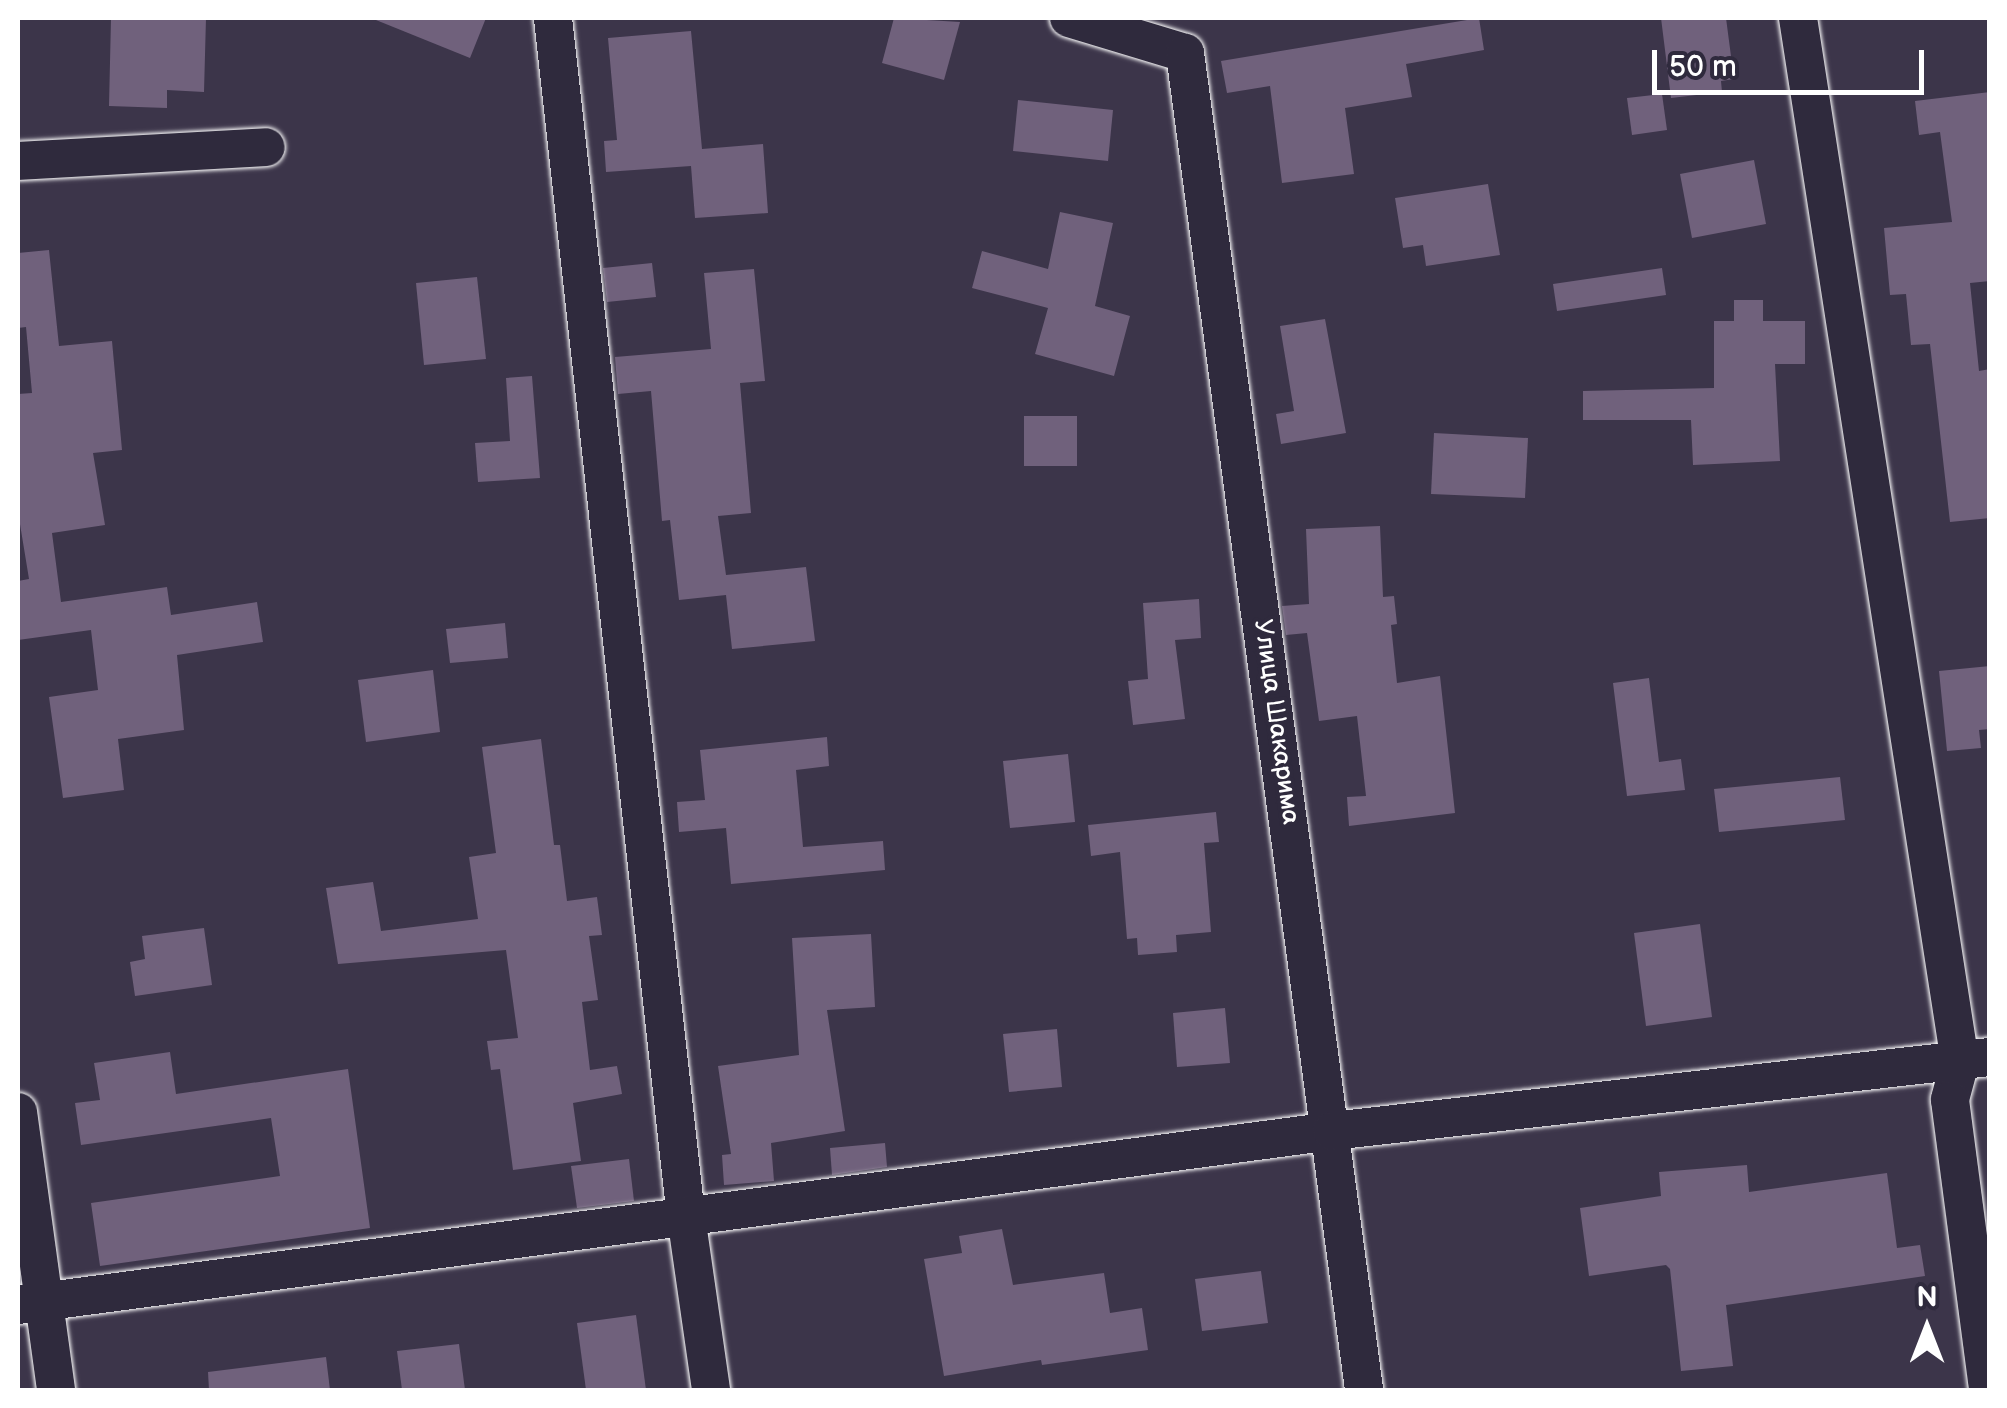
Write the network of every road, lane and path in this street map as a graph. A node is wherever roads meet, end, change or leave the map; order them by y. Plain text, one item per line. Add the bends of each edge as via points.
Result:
1 (553, 18) edge
2 (1069, 18) edge
3 (1798, 18) edge
4 (266, 147) dead end
5 (18, 161) edge
6 (1975, 1060) edge
7 (18, 1112) edge
8 (1332, 1131) junction
9 (686, 1216) junction
10 (30, 1302) edge
11 (56, 1390) edge
12 (711, 1390) edge
13 (1364, 1390) edge
14 (1988, 1390) edge

1 - 9 street
2 - 8 street, Улица Шакарима via 1184,54
3 - 6 street
4 - 5 street
6 - 8 street
6 - 14 street via 1950,1100
7 - 10 street
8 - 9 street
8 - 13 street, Улица Шакарима
9 - 10 street
9 - 12 street
10 - 11 street

